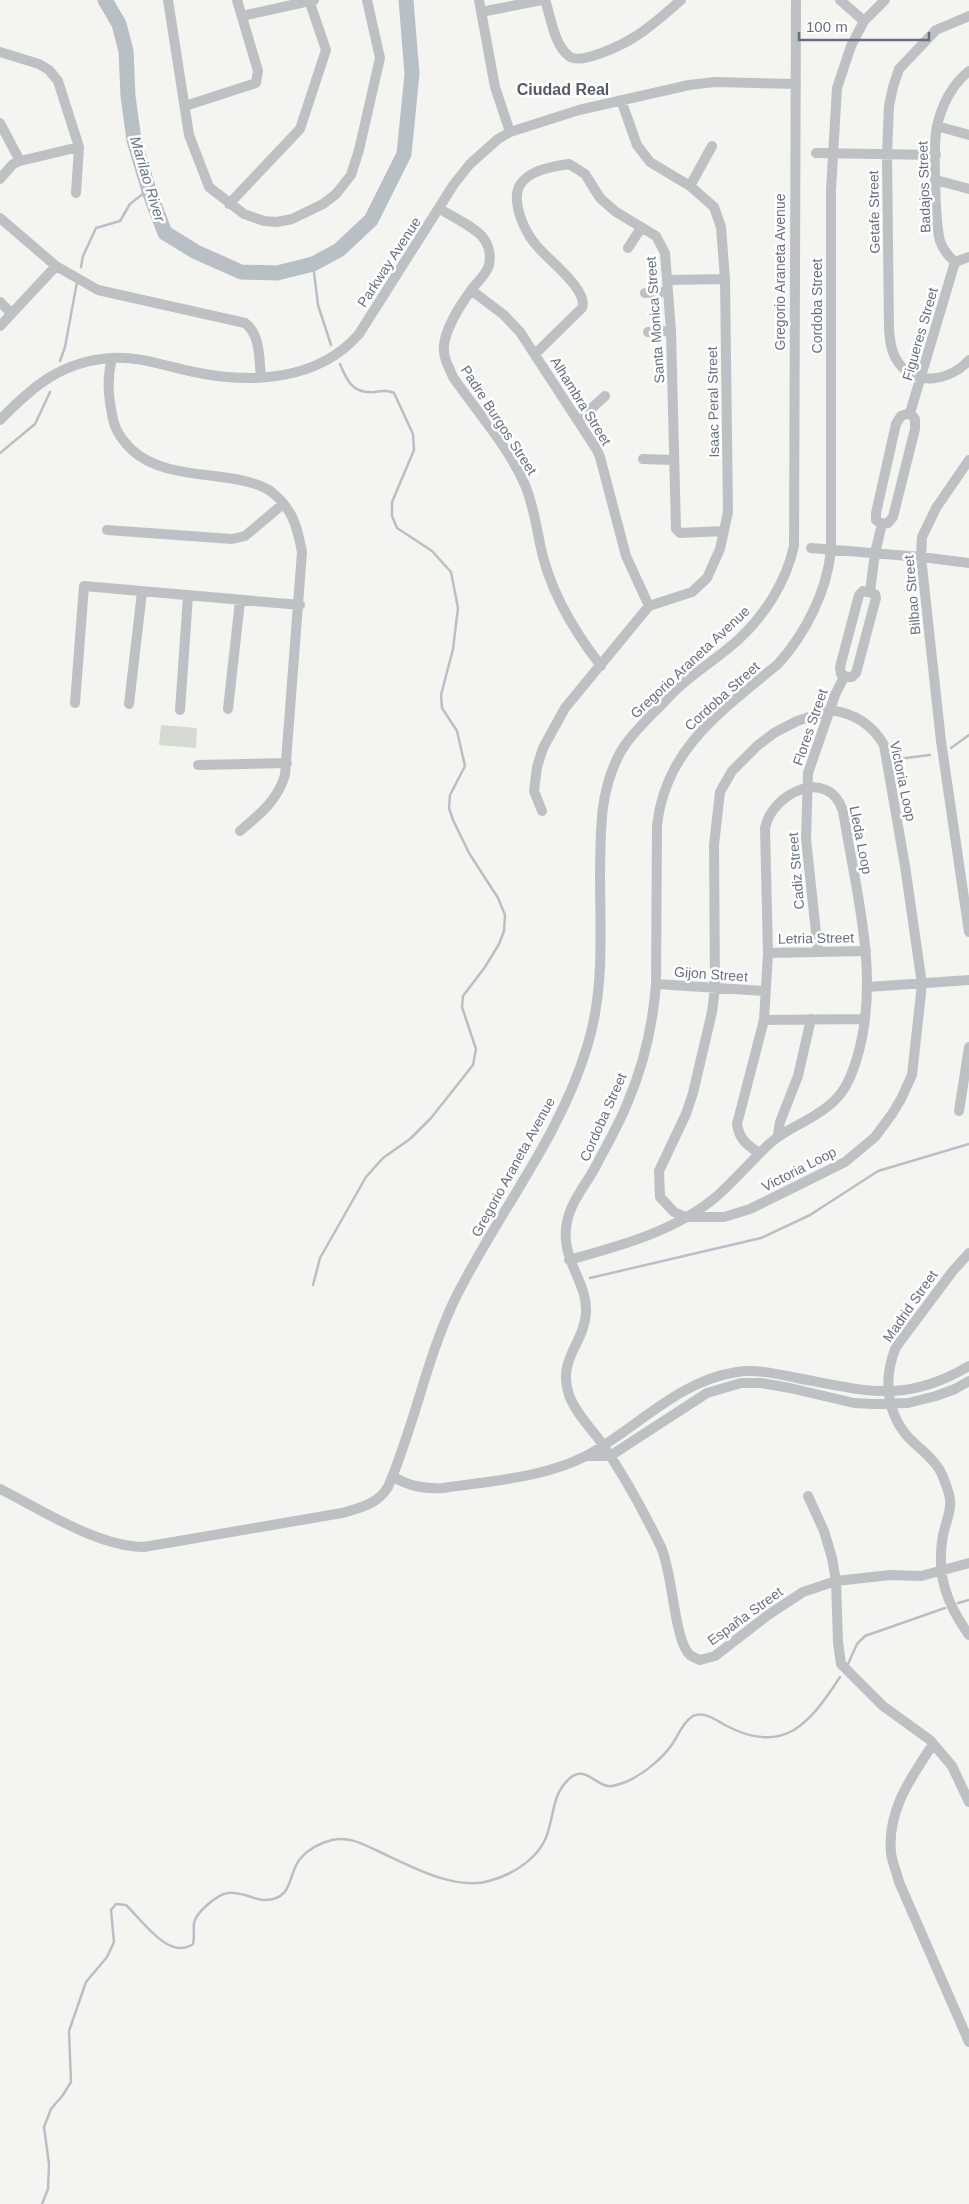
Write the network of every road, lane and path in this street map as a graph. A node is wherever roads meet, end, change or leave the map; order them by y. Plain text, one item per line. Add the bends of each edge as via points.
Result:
1 (168, 0) edge
2 (237, 0) edge
3 (311, 0) edge
4 (368, 0) edge
5 (479, 0) edge
6 (544, 0) edge
7 (681, 0) edge
8 (796, 0) edge
9 (840, 0) edge
10 (885, 0) edge
11 (481, 12) junction
12 (242, 16) junction
13 (969, 16) edge
14 (864, 21) junction
15 (0, 52) edge
16 (969, 71) edge
17 (796, 84) junction
18 (622, 100) junction
19 (184, 106) junction
20 (0, 123) edge
21 (937, 126) junction
22 (510, 132) junction
23 (969, 135) edge
24 (712, 146) dead end
25 (79, 147) junction
26 (816, 153) dead end
27 (833, 153) junction
28 (887, 154) junction
29 (936, 155) junction
30 (20, 161) junction
31 (0, 179) edge
32 (936, 180) junction
33 (690, 186) junction
34 (969, 189) edge
35 (76, 193) dead end
36 (229, 204) junction
37 (440, 208) junction
38 (0, 218) edge
39 (641, 228) junction
40 (628, 248) dead end
41 (969, 257) edge
42 (955, 262) junction
43 (56, 266) junction
44 (725, 279) junction
45 (668, 280) junction
46 (471, 290) junction
47 (668, 292) junction
48 (645, 293) dead end
49 (0, 302) edge
50 (11, 313) junction
51 (0, 326) edge
52 (671, 331) junction
53 (648, 332) dead end
54 (535, 354) junction
55 (112, 358) junction
56 (969, 360) edge
57 (261, 378) junction
58 (921, 378) junction
59 (605, 396) dead end
60 (910, 413) junction
61 (0, 420) edge
62 (579, 420) junction
63 (643, 459) dead end
64 (674, 460) junction
65 (969, 460) edge
66 (284, 504) junction
67 (882, 524) junction
68 (107, 530) dead end
69 (724, 531) junction
70 (811, 548) dead end
71 (831, 550) junction
72 (875, 553) junction
73 (921, 557) junction
74 (969, 563) edge
75 (142, 592) junction
76 (870, 592) junction
77 (188, 596) junction
78 (240, 601) junction
79 (300, 605) junction
80 (649, 606) junction
81 (601, 666) junction
82 (844, 677) junction
83 (75, 703) dead end
84 (129, 704) dead end
85 (228, 709) dead end
86 (180, 710) dead end
87 (830, 710) junction
88 (198, 764) dead end
89 (287, 764) junction
90 (808, 787) junction
91 (542, 811) dead end
92 (240, 832) dead end
93 (969, 932) edge
94 (818, 951) junction
95 (866, 951) junction
96 (768, 953) junction
97 (969, 980) edge
98 (656, 984) junction
99 (922, 984) junction
100 (868, 987) junction
101 (715, 988) junction
102 (764, 991) junction
103 (812, 1019) junction
104 (864, 1019) junction
105 (764, 1020) junction
106 (969, 1047) edge
107 (959, 1111) dead end
108 (778, 1135) junction
109 (759, 1153) junction
110 (686, 1217) junction
111 (969, 1253) edge
112 (569, 1260) junction
113 (969, 1366) edge
114 (969, 1381) edge
115 (889, 1393) junction
116 (891, 1404) junction
117 (604, 1446) junction
118 (586, 1456) junction
119 (610, 1456) junction
120 (393, 1477) junction
121 (0, 1490) edge
122 (808, 1496) dead end
123 (969, 1563) edge
124 (940, 1572) junction
125 (836, 1581) junction
126 (969, 1635) edge
127 (933, 1744) junction
128 (969, 1802) edge
129 (969, 2042) edge

1 - 19 street
2 - 12 street
3 - 12 street
3 - 36 street via 326,50 300,129
4 - 36 street via 380,58 351,174 336,194 292,219 264,221
5 - 11 street
6 - 7 street via 561,47 570,58 580,60 637,36
6 - 11 street
8 - 17 street, Gregorio Araneta Avenue
9 - 14 street
10 - 14 street, Cordoba Street
11 - 22 street via 495,88
12 - 19 street via 258,71 256,83
13 - 28 street, Getafe Street via 936,30 899,69 889,106
14 - 27 street, Cordoba Street via 851,46 837,88
15 - 25 street via 39,64 55,76
16 - 21 street, Badajos Street via 955,82
17 - 18 street, Parkway Avenue via 715,82
17 - 120 street, Gregorio Araneta Avenue via 794,546 790,565 770,603 755,622 738,640 680,686 630,737 618,756 605,789 601,818 601,978 587,1049 556,1125 452,1305
18 - 22 street, Parkway Avenue
18 - 33 street, Isaac Peral Street via 637,145 650,162
19 - 36 street via 189,134 209,187
20 - 30 street
21 - 23 street
21 - 29 street, Badajos Street
22 - 37 street, Parkway Avenue via 492,143 470,164
24 - 33 street
25 - 30 street
25 - 35 street
26 - 27 street
27 - 28 street
27 - 71 street, Cordoba Street
28 - 29 street
28 - 58 street, Getafe Street via 891,343 899,363 909,373
29 - 32 street, Badajos Street
30 - 31 street
32 - 34 street
32 - 42 street, Badajos Street via 940,241
33 - 44 street, Isaac Peral Street via 714,207 722,227
37 - 46 street, Padre Burgos Street via 484,238 488,247 489,265
37 - 57 street, Parkway Avenue via 352,341 326,362
38 - 43 street
39 - 40 street
39 - 45 street, Santa Monica Street via 656,236 660,243 665,253
39 - 54 street, Santa Monica Street via 612,209 600,198 585,174 569,164 549,167 530,175 519,185 517,209 526,228 536,245 575,285 584,304
41 - 42 street
42 - 58 street, Figueres Street
43 - 50 street
43 - 57 street via 98,290 245,323 256,338
44 - 45 street
44 - 69 street, Isaac Peral Street via 728,512
45 - 47 street, Santa Monica Street
46 - 54 street, Alhambra Street via 504,315
46 - 81 street, Padre Burgos Street via 448,332 444,351 448,365 520,473 534,510 545,563 561,605 574,630
47 - 48 street
47 - 52 street, Santa Monica Street
49 - 50 street
50 - 51 street
52 - 53 street
52 - 64 street, Santa Monica Street
54 - 62 street, Alhambra Street
55 - 57 street, Parkway Avenue via 127,358 196,373 241,379
55 - 61 street, Parkway Avenue via 91,361 46,378
55 - 66 street via 107,390 114,428 139,456 154,465 244,480 267,489
56 - 58 street via 950,375
58 - 60 street, Figueres Street
59 - 62 street
60 - 67 street, Figueres Street via 915,429 893,517
60 - 67 street, Figueres Street via 901,416 896,424 876,513 876,520
62 - 80 street, Alhambra Street via 600,457 626,556
63 - 64 street
64 - 69 street, Santa Monica Street via 676,529 680,532
65 - 73 street, Bilbao Street via 936,508 922,537
66 - 68 street via 245,536 232,539
66 - 79 street via 296,523 302,552
67 - 72 street, Figueres Street
69 - 80 street, Isaac Peral Street via 707,578 692,592
70 - 71 street
71 - 72 street
71 - 98 street, Cordoba Street via 822,592 790,651 696,735 675,765 659,808 657,826
72 - 73 street
72 - 76 street, Flores Street
73 - 74 street
73 - 93 street, Bilbao Street via 941,741
75 - 77 street
75 - 83 street via 84,586
75 - 84 street
76 - 82 street, Flores Street via 863,591 859,595 840,667
76 - 82 street, Flores Street via 876,598 856,673
77 - 78 street
77 - 86 street
78 - 79 street
78 - 85 street
79 - 89 street
80 - 81 street
81 - 91 street via 565,708 543,748 534,791
82 - 87 street, Flores Street
87 - 90 street, Flores Street via 808,774
87 - 99 street, Victoria Loop via 857,718 878,734 884,745
87 - 101 street via 774,733 732,771 720,792 714,845
88 - 89 street
89 - 92 street via 282,788 276,797
90 - 94 street, Cadiz Street via 806,839
90 - 95 street, Lleda Loop via 820,786 828,790 841,805
90 - 96 street via 785,799 767,822
94 - 95 street, Letria Street
94 - 96 street, Letria Street
95 - 100 street, Lleda Loop
96 - 102 street
97 - 99 street
98 - 101 street, Gijon Street
98 - 112 street, Cordoba Street via 650,1028 635,1084 592,1175 571,1208 567,1222
99 - 100 street
99 - 110 street, Victoria Loop via 912,1075 892,1114 875,1137 845,1162 750,1209 724,1217
100 - 104 street, Lleda Loop
101 - 102 street, Gijon Street
101 - 110 street via 693,1093 659,1171 660,1197 674,1212
102 - 105 street
103 - 104 street
103 - 105 street
103 - 108 street via 798,1076
104 - 108 street, Lleda Loop via 861,1045 851,1078 835,1101 812,1119
105 - 109 street via 738,1124 738,1134
106 - 107 street
108 - 109 street, Lleda Loop
109 - 110 street, Lleda Loop via 716,1197
110 - 112 street, Lleda Loop via 612,1248
111 - 115 street, Madrid Street via 896,1347 888,1372
112 - 117 street, Cordoba Street via 582,1289 586,1313 568,1361 566,1384 574,1406
113 - 115 street via 931,1384
114 - 116 street via 936,1396
115 - 116 street, Madrid Street
115 - 117 street via 784,1375 738,1372 688,1389
116 - 119 street via 854,1403 761,1383 741,1384 707,1393
116 - 124 street, Madrid Street via 904,1432 939,1468 950,1497
117 - 118 street
117 - 119 street, Cordoba Street
118 - 119 street
118 - 120 street via 543,1471 442,1488 409,1486
119 - 125 street, España Street via 662,1550 669,1570 679,1634 695,1658 715,1656 803,1592
120 - 121 street, Gregorio Araneta Avenue via 379,1499 342,1514 144,1547 102,1541
122 - 125 street via 824,1531
123 - 124 street, España Street
124 - 125 street, España Street
124 - 126 street via 951,1605
125 - 127 street via 841,1664 883,1706
127 - 128 street via 952,1766
127 - 129 street via 902,1792 890,1832 891,1855

